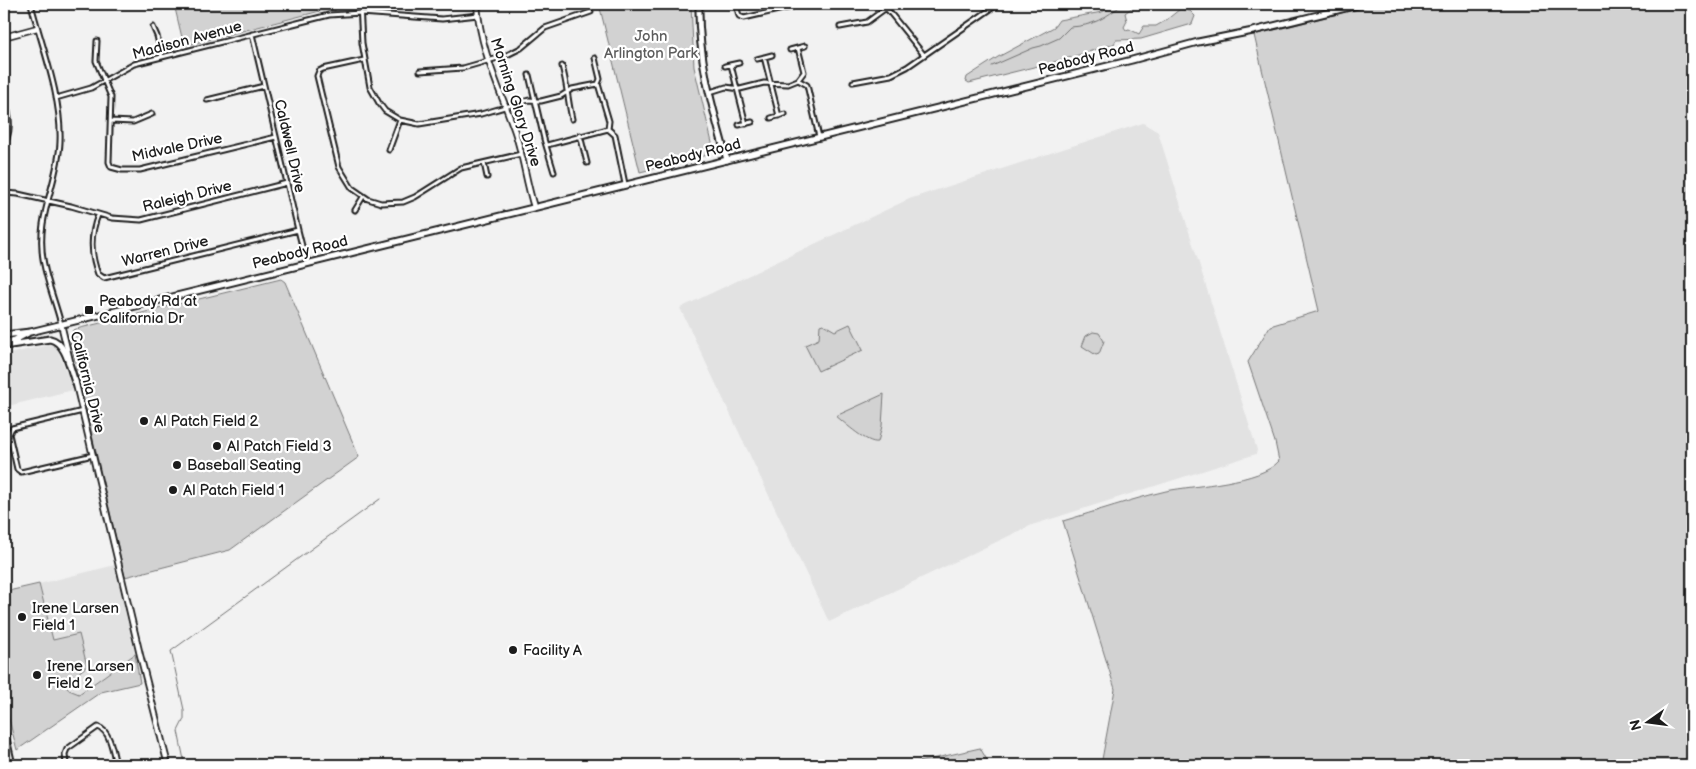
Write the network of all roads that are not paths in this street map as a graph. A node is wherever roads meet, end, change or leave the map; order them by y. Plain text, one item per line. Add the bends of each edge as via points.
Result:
1 (31, 4) edge
2 (360, 4) edge
3 (476, 4) edge
4 (699, 4) edge
5 (736, 4) edge
6 (798, 4) edge
7 (883, 4) edge
8 (998, 4) edge
9 (1362, 4) edge
10 (886, 8) junction
11 (591, 12) dead end
12 (361, 13) junction
13 (478, 15) junction
14 (153, 27) dead end
15 (840, 27) dead end
16 (37, 28) junction
17 (252, 34) junction
18 (4, 37) edge
19 (97, 41) dead end
20 (805, 46) dead end
21 (798, 48) junction
22 (790, 50) dead end
23 (772, 55) dead end
24 (924, 55) junction
25 (162, 57) junction
26 (764, 57) junction
27 (595, 58) dead end
28 (757, 59) dead end
29 (364, 60) junction
30 (488, 61) junction
31 (739, 63) dead end
32 (731, 65) junction
33 (562, 66) dead end
34 (725, 66) dead end
35 (420, 71) dead end
36 (529, 75) dead end
37 (798, 80) junction
38 (104, 81) junction
39 (853, 82) dead end
40 (598, 84) junction
41 (771, 84) junction
42 (264, 86) junction
43 (737, 89) junction
44 (567, 92) junction
45 (709, 92) junction
46 (4, 96) edge
47 (56, 98) junction
48 (207, 100) dead end
49 (535, 101) junction
50 (505, 106) junction
51 (152, 114) dead end
52 (786, 114) dead end
53 (779, 116) junction
54 (771, 118) dead end
55 (572, 119) dead end
56 (400, 120) junction
57 (111, 121) junction
58 (752, 122) dead end
59 (746, 124) junction
60 (739, 126) dead end
61 (608, 128) junction
62 (580, 136) junction
63 (276, 137) junction
64 (820, 137) junction
65 (7, 139) dead end
66 (547, 145) junction
67 (390, 150) dead end
68 (521, 154) junction
69 (726, 160) junction
70 (484, 163) junction
71 (587, 163) dead end
72 (554, 172) dead end
73 (487, 177) dead end
74 (287, 184) junction
75 (625, 184) junction
76 (4, 193) edge
77 (362, 197) junction
78 (48, 201) junction
79 (534, 207) junction
80 (355, 210) dead end
81 (98, 215) junction
82 (298, 230) junction
83 (309, 263) junction
84 (61, 324) junction
85 (30, 332) junction
86 (4, 336) edge
87 (4, 345) edge
88 (75, 382) junction
89 (83, 411) junction
90 (93, 455) junction
91 (4, 730) edge
92 (12, 765) edge
93 (66, 765) edge
94 (116, 765) edge
95 (168, 765) edge

1 - 16 street, California Drive
2 - 12 street
3 - 13 street, Morning Glory Drive
4 - 45 main road via 699,43
5 - 6 street via 739,16 744,18
7 - 10 street
8 - 24 street
9 - 64 main road, Peabody Road
10 - 15 street via 867,22
10 - 24 street
11 - 30 street via 545,28 514,52
12 - 13 street, Madison Avenue via 442,19
12 - 17 street, Madison Avenue via 328,15
12 - 29 street
13 - 30 street, Morning Glory Drive
14 - 25 street
16 - 18 street
16 - 47 street, California Drive
17 - 25 street, Madison Avenue
17 - 42 street, Caldwell Drive
19 - 38 street, Midvale Drive via 96,61
20 - 21 street
21 - 22 street
21 - 37 street via 804,72
23 - 26 street
24 - 39 street via 891,74
25 - 38 street, Madison Avenue via 134,64
26 - 28 street
26 - 41 street
27 - 40 street via 600,79
29 - 56 street via 370,87 378,103
29 - 77 street via 323,69 317,74 339,167
30 - 35 street via 463,68
30 - 50 street, Morning Glory Drive
31 - 32 street
32 - 34 street
32 - 43 street
33 - 44 street
36 - 49 street
37 - 41 street
37 - 64 street via 807,85
38 - 47 street, Madison Avenue
38 - 57 street, Midvale Drive via 111,97
40 - 44 street
40 - 61 street via 609,121
41 - 43 street
41 - 53 street
42 - 48 street
42 - 63 street, Caldwell Drive
43 - 45 street via 726,87
43 - 59 street
44 - 49 street
44 - 55 street
45 - 69 main road
46 - 65 street via 10,129
47 - 78 street, California Drive via 60,142
49 - 50 street
49 - 66 street
50 - 56 street via 481,114 419,124
50 - 68 street, Morning Glory Drive
51 - 57 street via 133,122
52 - 53 street
53 - 54 street
56 - 67 street
57 - 63 street, Midvale Drive via 109,162 111,167 122,170 140,170
58 - 59 street
59 - 60 street
61 - 62 street
61 - 75 street via 614,135
62 - 66 street
62 - 71 street
63 - 74 street, Caldwell Drive
64 - 69 main road, Peabody Road
66 - 72 street
68 - 70 street
68 - 79 street, Morning Glory Drive
69 - 75 main road, Peabody Road
70 - 73 street
70 - 77 street via 453,172 403,202 381,203
74 - 81 street, Raleigh Drive via 141,220
74 - 82 street, Caldwell Drive
75 - 79 main road, Peabody Road
76 - 78 street, Raleigh Drive
77 - 80 street
78 - 81 street, Raleigh Drive
78 - 84 street, California Drive via 43,225 42,259
79 - 83 main road, Peabody Road
81 - 82 street, Warren Drive via 91,248 98,274 104,278
82 - 83 street, Caldwell Drive
83 - 84 main road, Peabody Road
84 - 85 main road, Peabody Road
84 - 88 street, California Drive
85 - 86 main road, Peabody Road
85 - 87 main road, Peabody Road
87 - 88 main road via 55,340 63,349
88 - 89 street, California Drive
89 - 90 street, California Drive
89 - 90 street via 12,428 9,434 17,469 21,472
90 - 95 street, California Drive
91 - 92 main road
93 - 94 street via 64,754 68,748 100,727 107,734

